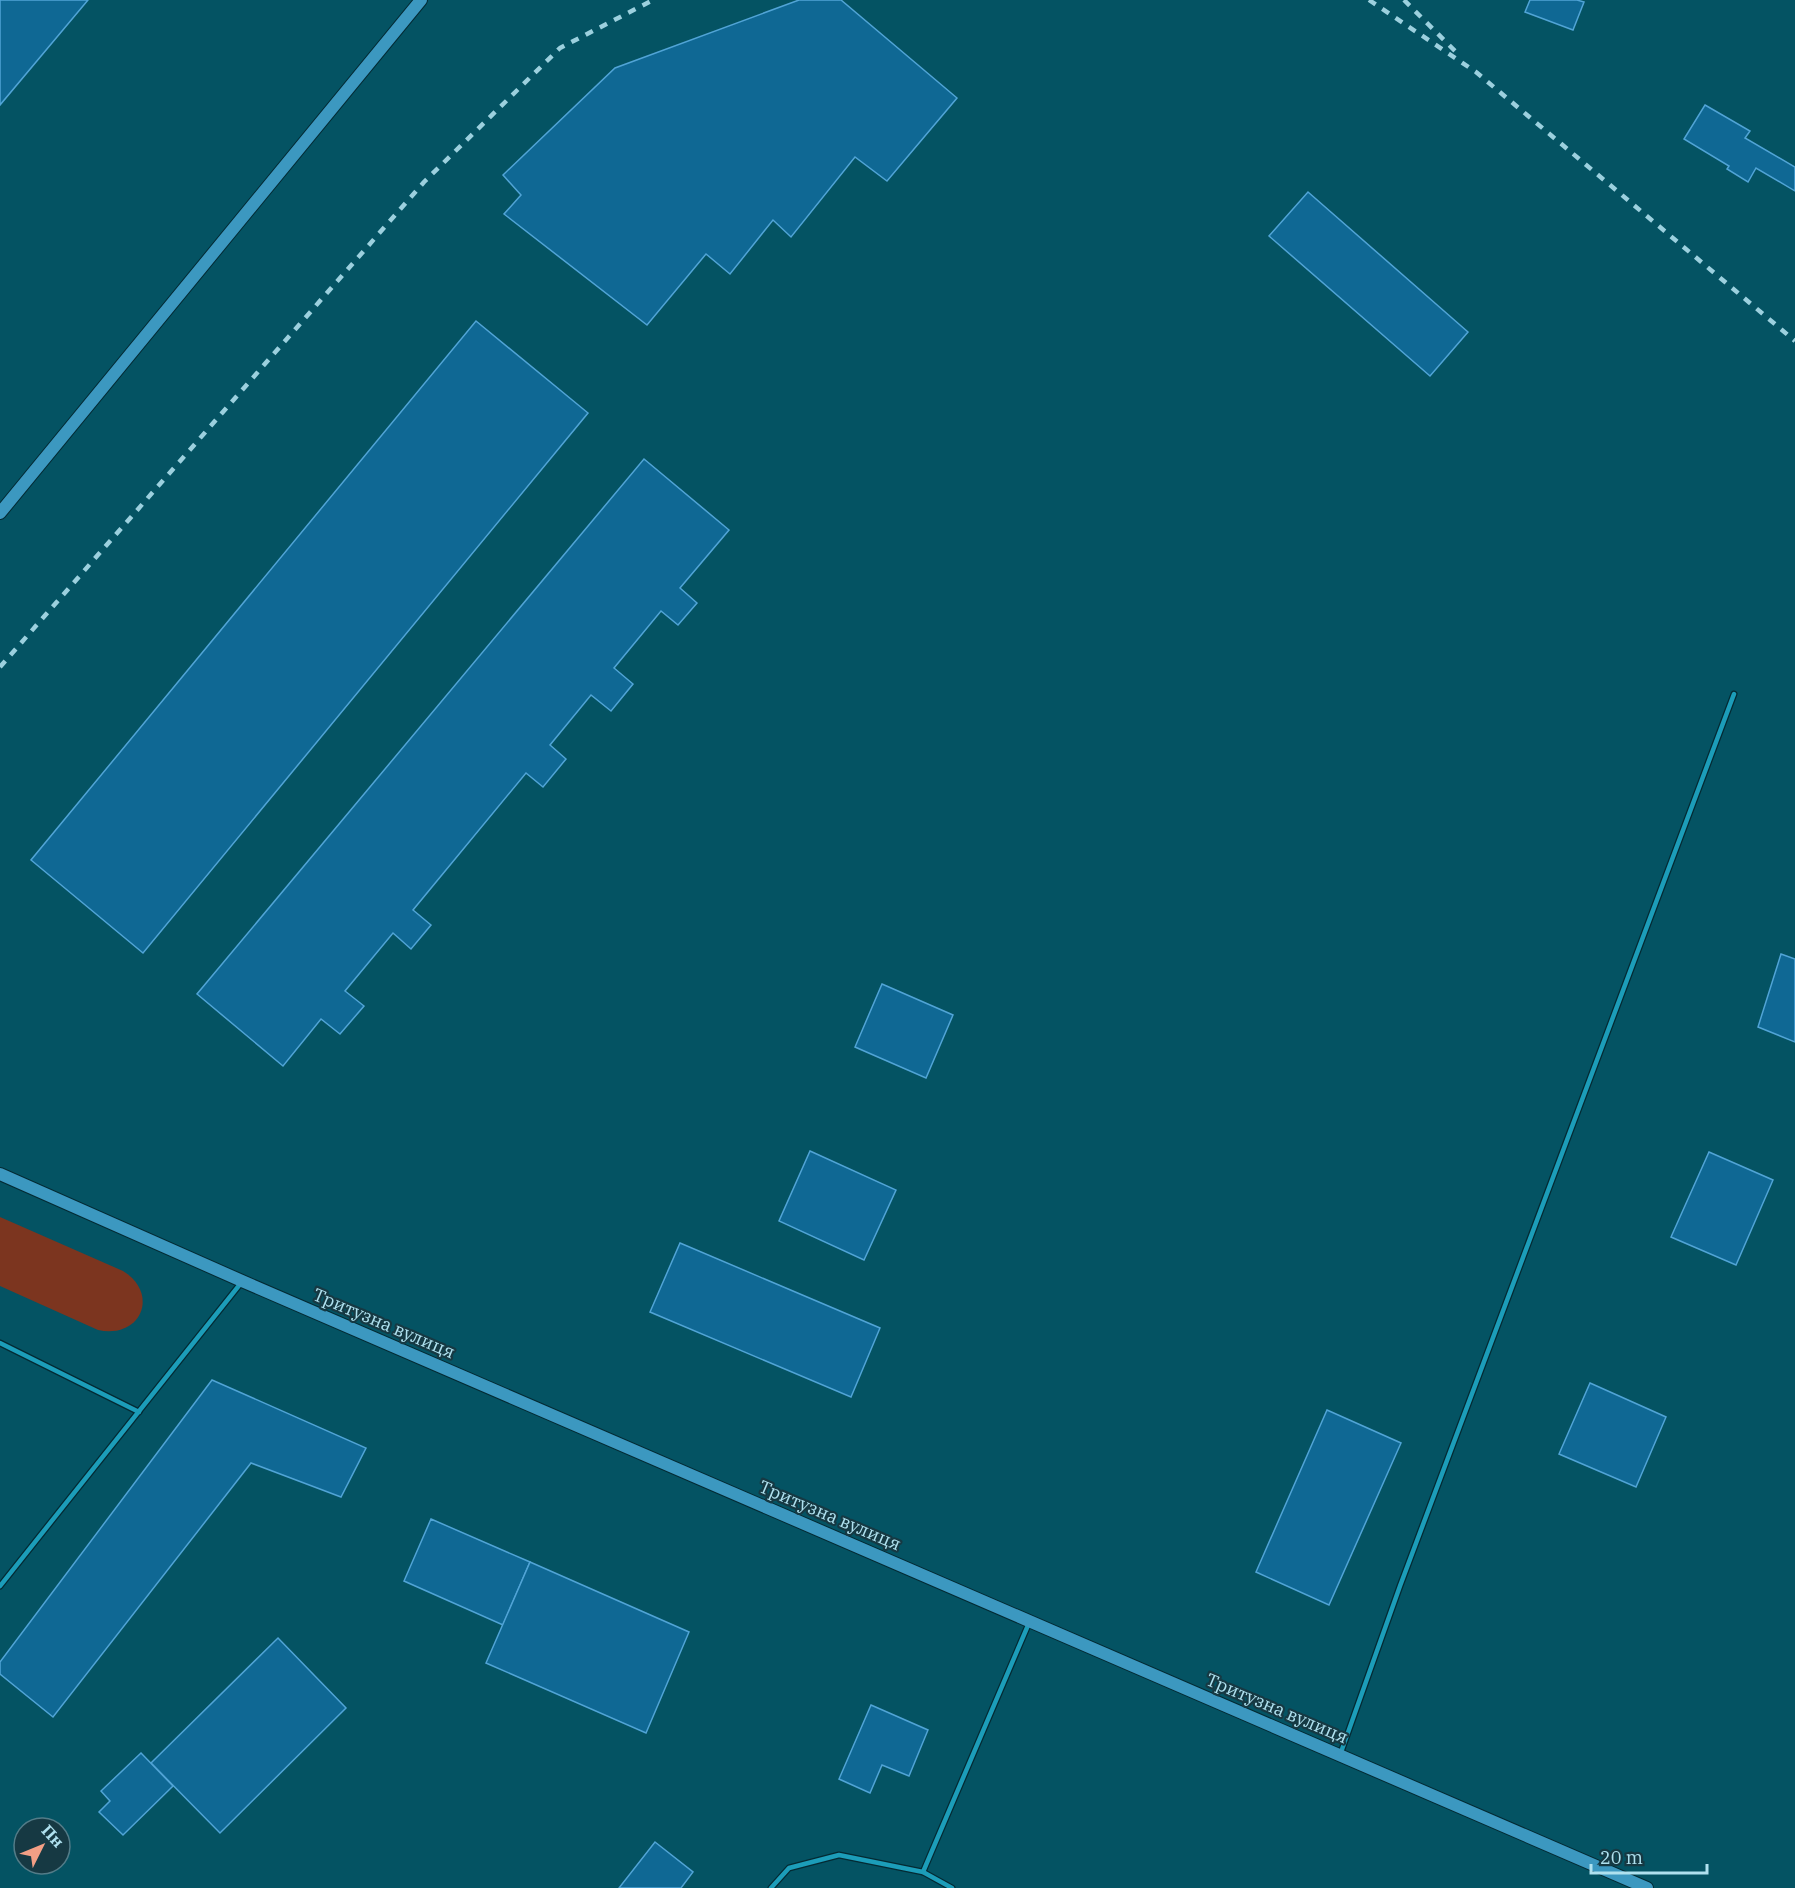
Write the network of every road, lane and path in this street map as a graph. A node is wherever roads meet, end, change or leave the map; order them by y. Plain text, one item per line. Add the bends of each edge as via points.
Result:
1 (421, 0) edge
2 (0, 513) edge
3 (1734, 694) dead end
4 (0, 1174) edge
5 (242, 1281) junction
6 (0, 1343) edge
7 (139, 1412) junction
8 (0, 1586) edge
9 (1030, 1621) junction
10 (1340, 1755) junction
11 (923, 1872) junction
12 (771, 1888) edge
13 (952, 1888) edge
14 (1647, 1888) edge

1 - 2 main road
3 - 10 lane
4 - 5 main road, Тритузна вулиця
5 - 7 lane
5 - 9 main road, Тритузна вулиця
6 - 7 lane
7 - 8 lane
9 - 10 main road, Тритузна вулиця
9 - 11 lane
10 - 14 main road, Тритузна вулиця
11 - 12 lane via 839,1855 789,1868
11 - 13 lane

